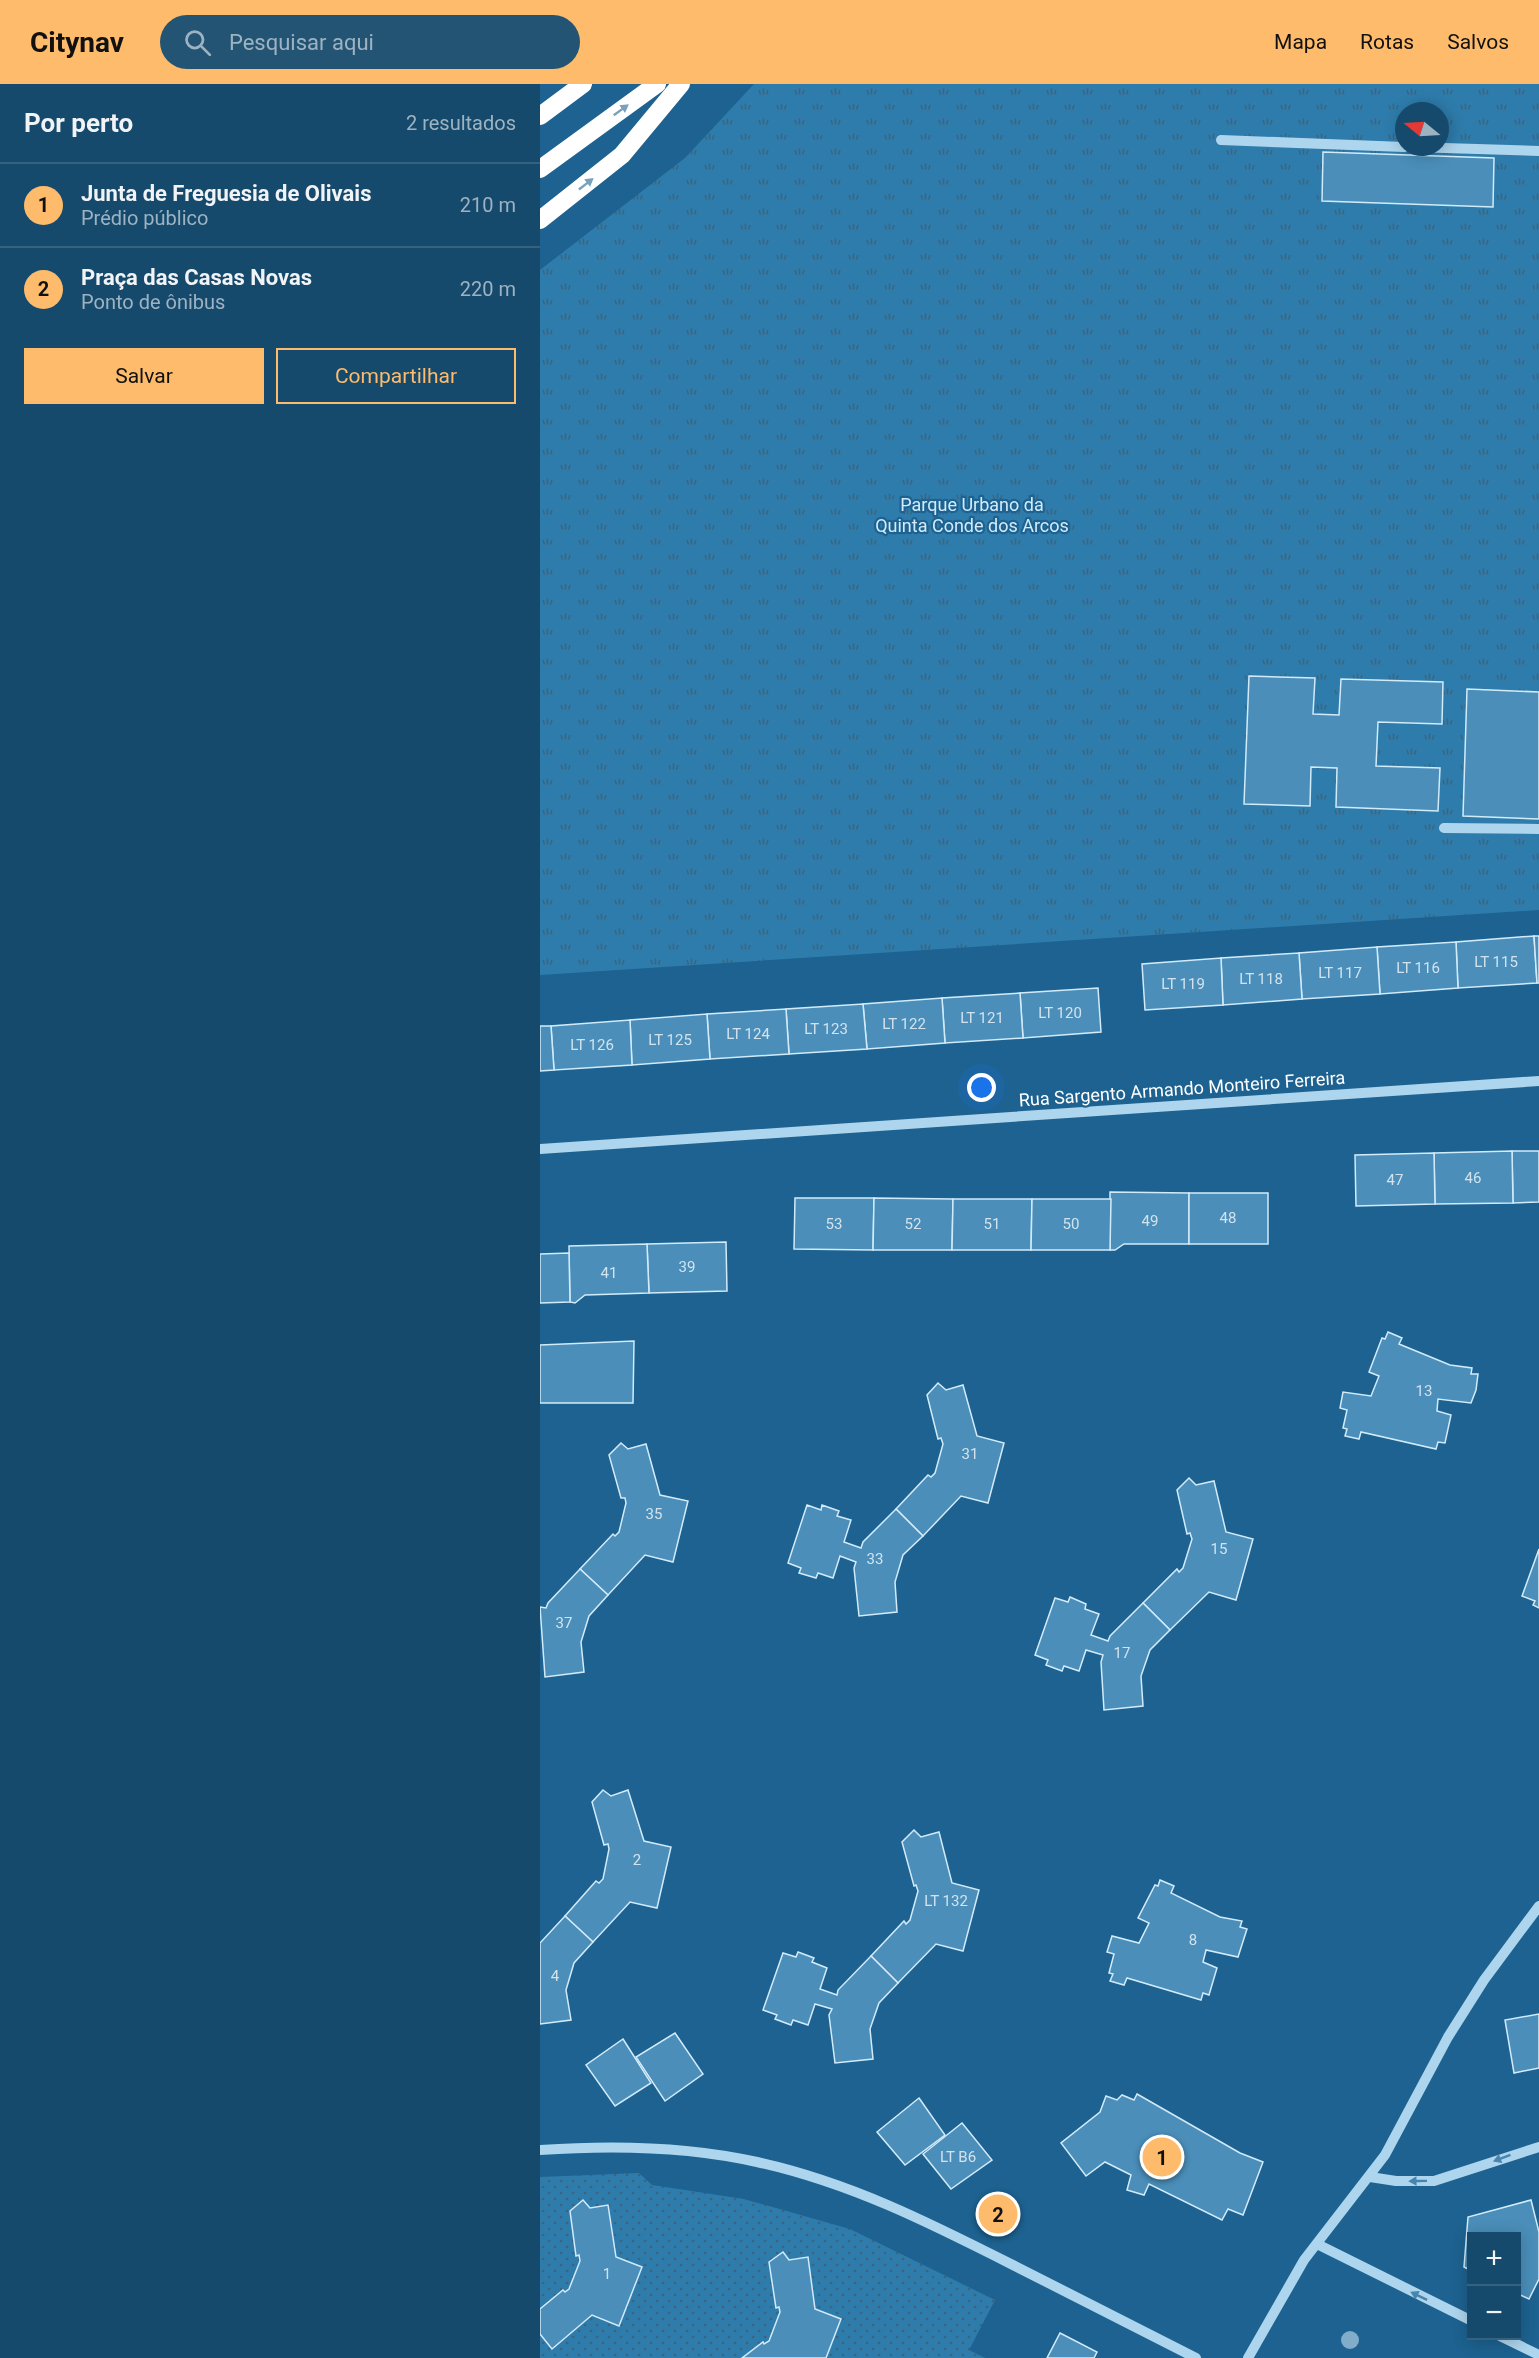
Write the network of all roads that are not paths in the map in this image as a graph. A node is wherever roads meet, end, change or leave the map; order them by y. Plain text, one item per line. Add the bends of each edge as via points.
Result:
1 (583, 84) edge
2 (657, 84) edge
3 (681, 84) edge
4 (540, 116) edge
5 (1221, 140) dead end
6 (1395, 147) edge
7 (1449, 148) edge
8 (1539, 151) edge
9 (540, 169) edge
10 (540, 220) edge
11 (1444, 828) dead end
12 (1539, 829) edge
13 (1539, 1081) edge
14 (540, 1149) edge
15 (1539, 1906) edge
16 (1539, 2147) edge
17 (540, 2150) edge
18 (1370, 2177) junction
19 (1317, 2244) junction
20 (1467, 2319) edge
21 (1508, 2340) edge
22 (1539, 2355) edge
23 (1196, 2358) edge
24 (1248, 2358) edge

1 - 4 highway
9 -> 2 highway
10 -> 3 highway via 622,154
5 - 6 street
7 - 8 street
11 - 12 street
13 - 14 street, Rua Sargento Armando Monteiro Ferreira
15 - 18 street via 1448,2037
16 -> 18 street via 1434,2181
17 - 23 street via 633,2147 698,2152 812,2176 867,2194 920,2218
18 - 19 street
20 -> 19 street
19 - 24 street via 1290,2282
21 - 22 street

